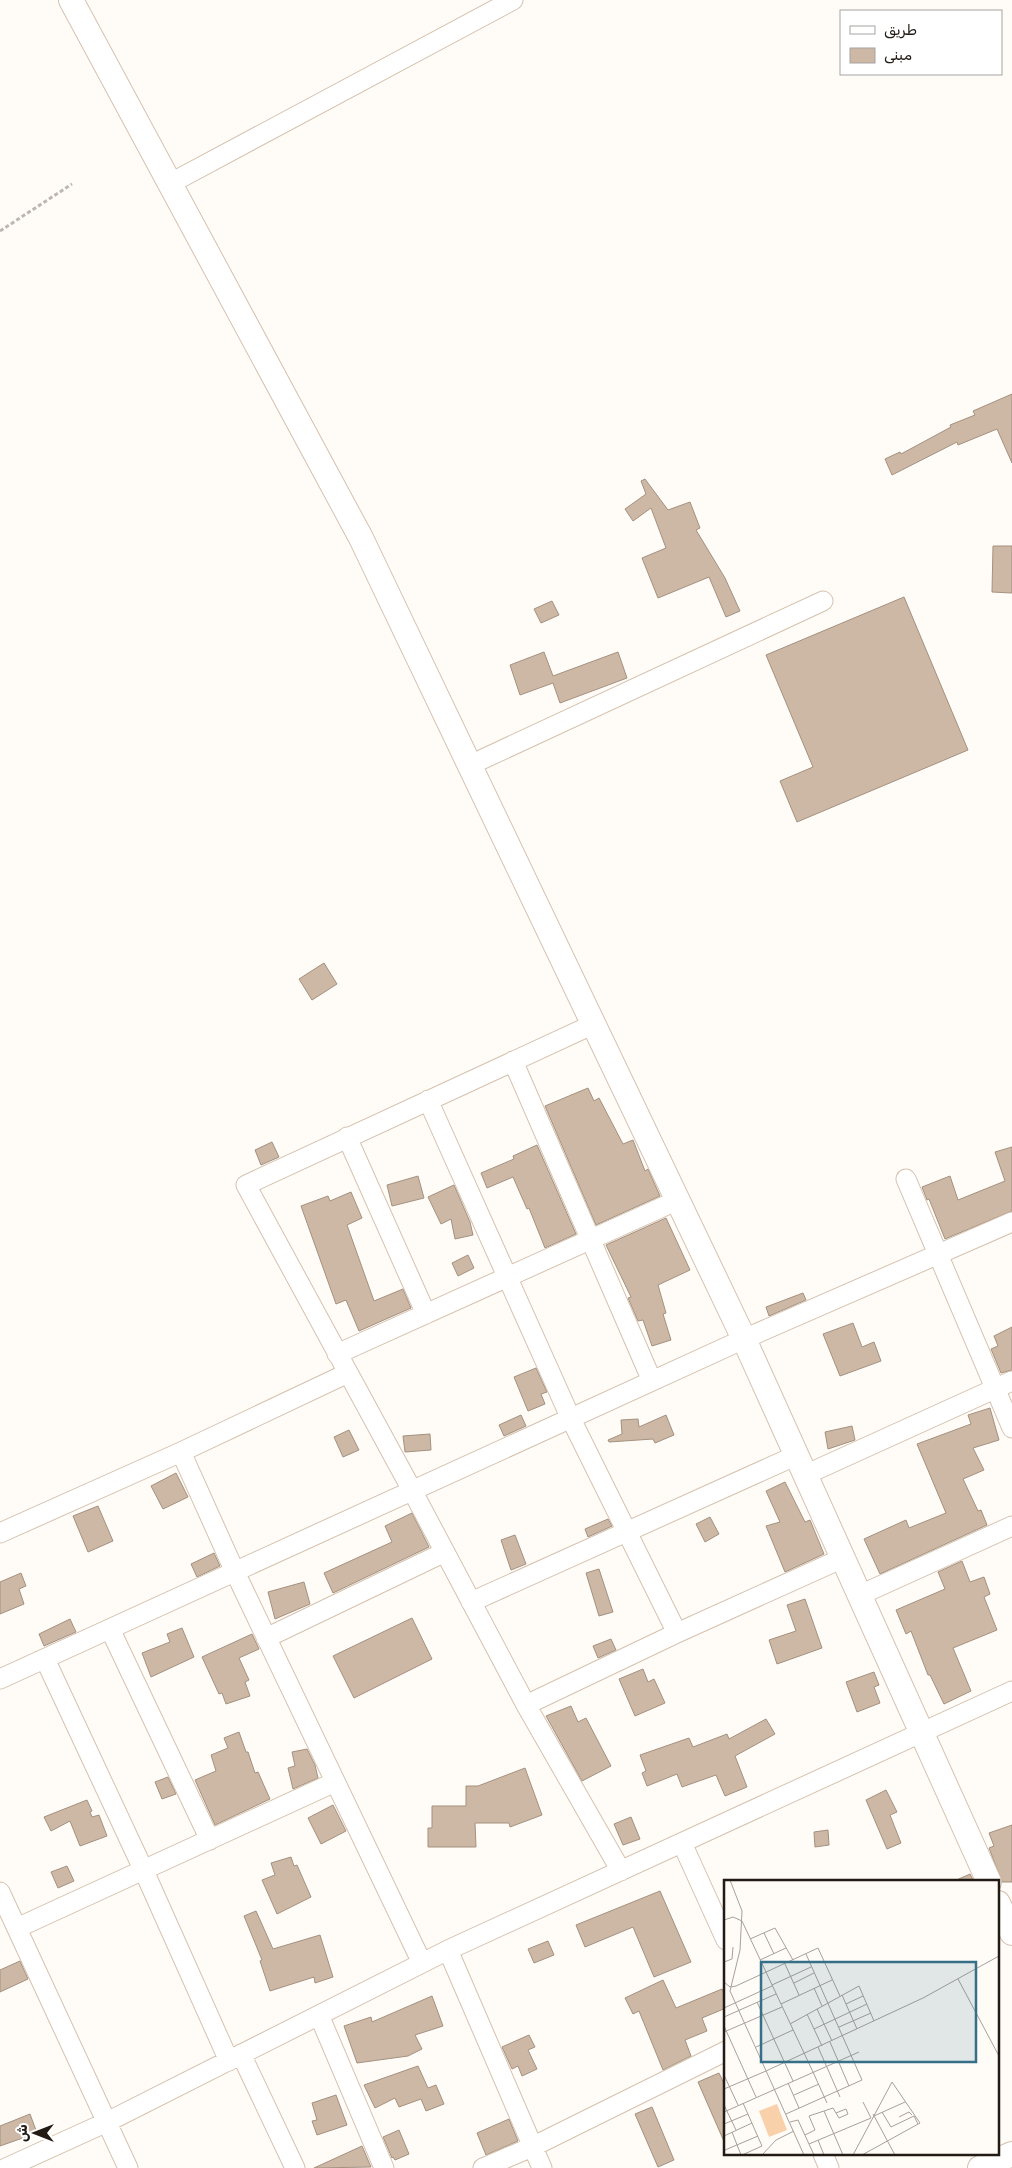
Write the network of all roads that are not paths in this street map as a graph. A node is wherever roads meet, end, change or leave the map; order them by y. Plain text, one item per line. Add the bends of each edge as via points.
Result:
1 (71, 0) edge
2 (512, 0) edge
3 (170, 182) junction
4 (823, 601) dead end
5 (470, 764) junction
6 (594, 1024) junction
7 (513, 1061) junction
8 (428, 1100) junction
9 (347, 1138) junction
10 (906, 1179) dead end
11 (678, 1200) junction
12 (1012, 1222) edge
13 (591, 1239) junction
14 (938, 1254) junction
15 (508, 1277) junction
16 (426, 1314) junction
17 (744, 1339) junction
18 (337, 1354) junction
19 (348, 1373) junction
20 (1012, 1380) edge
21 (652, 1381) junction
22 (994, 1388) junction
23 (571, 1418) junction
24 (1012, 1428) edge
25 (181, 1452) junction
26 (801, 1465) junction
27 (413, 1492) junction
28 (1012, 1526) edge
29 (627, 1532) junction
30 (0, 1534) edge
31 (445, 1552) junction
32 (843, 1558) junction
33 (235, 1572) junction
34 (860, 1595) junction
35 (471, 1602) junction
36 (110, 1629) junction
37 (677, 1633) junction
38 (266, 1638) junction
39 (45, 1659) junction
40 (0, 1679) edge
41 (1012, 1691) edge
42 (526, 1705) junction
43 (922, 1734) junction
44 (335, 1782) junction
45 (210, 1840) junction
46 (682, 1843) junction
47 (144, 1870) junction
48 (621, 1871) junction
49 (988, 1880) edge
50 (0, 1892) edge
51 (1000, 1907) edge
52 (17, 1928) junction
53 (1012, 1933) edge
54 (724, 1936) edge
55 (1000, 1937) edge
56 (448, 1950) junction
57 (422, 1963) junction
58 (318, 2015) junction
59 (724, 2052) edge
60 (235, 2057) junction
61 (107, 2122) junction
62 (532, 2147) junction
63 (1012, 2154) edge
64 (824, 2156) edge
65 (6, 2168) edge
66 (128, 2168) edge
67 (295, 2168) edge
68 (384, 2168) edge
69 (484, 2168) edge
70 (542, 2168) edge
71 (829, 2168) edge
72 (980, 2168) edge

1 - 3 main road
2 - 3 street
3 - 5 main road via 361,538
4 - 5 street
5 - 6 main road
6 - 7 street
6 - 11 main road
7 - 8 street
7 - 13 street
8 - 9 street
8 - 15 street
9 - 16 street
9 - 18 street via 246,1185
10 - 14 street
11 - 13 street
11 - 17 main road
12 - 14 street
13 - 15 street
13 - 21 street
14 - 17 street
14 - 22 street
15 - 16 street
15 - 23 street
16 - 18 street
17 - 21 street
17 - 26 main road
18 - 19 street
19 - 25 street
19 - 27 street
20 - 22 street
21 - 23 street
22 - 24 street
22 - 26 street
23 - 27 street
23 - 29 street
25 - 30 street
25 - 33 street
26 - 29 street
26 - 32 main road
27 - 31 street
27 - 33 street
28 - 34 street
29 - 35 street
29 - 37 street
31 - 35 street
31 - 38 street
32 - 34 main road
32 - 37 street
33 - 36 street
33 - 38 street
34 - 43 main road
35 - 42 street
36 - 39 street
36 - 45 street
37 - 42 street
38 - 44 street
39 - 40 street
39 - 47 street
41 - 43 street
42 - 48 street
43 - 46 street
43 - 49 main road
44 - 45 street
44 - 57 street
45 - 47 street
46 - 48 street
46 - 54 street
47 - 52 street
47 - 60 street
48 - 56 street
50 - 52 street
51 - 53 main road
52 - 61 street
53 - 55 street
56 - 57 street
56 - 62 street
57 - 58 street
58 - 60 street
58 - 68 street
59 - 62 street
60 - 61 street
60 - 67 street
61 - 65 street
61 - 66 street
62 - 69 street
62 - 70 street
63 - 72 main road
64 - 71 street

